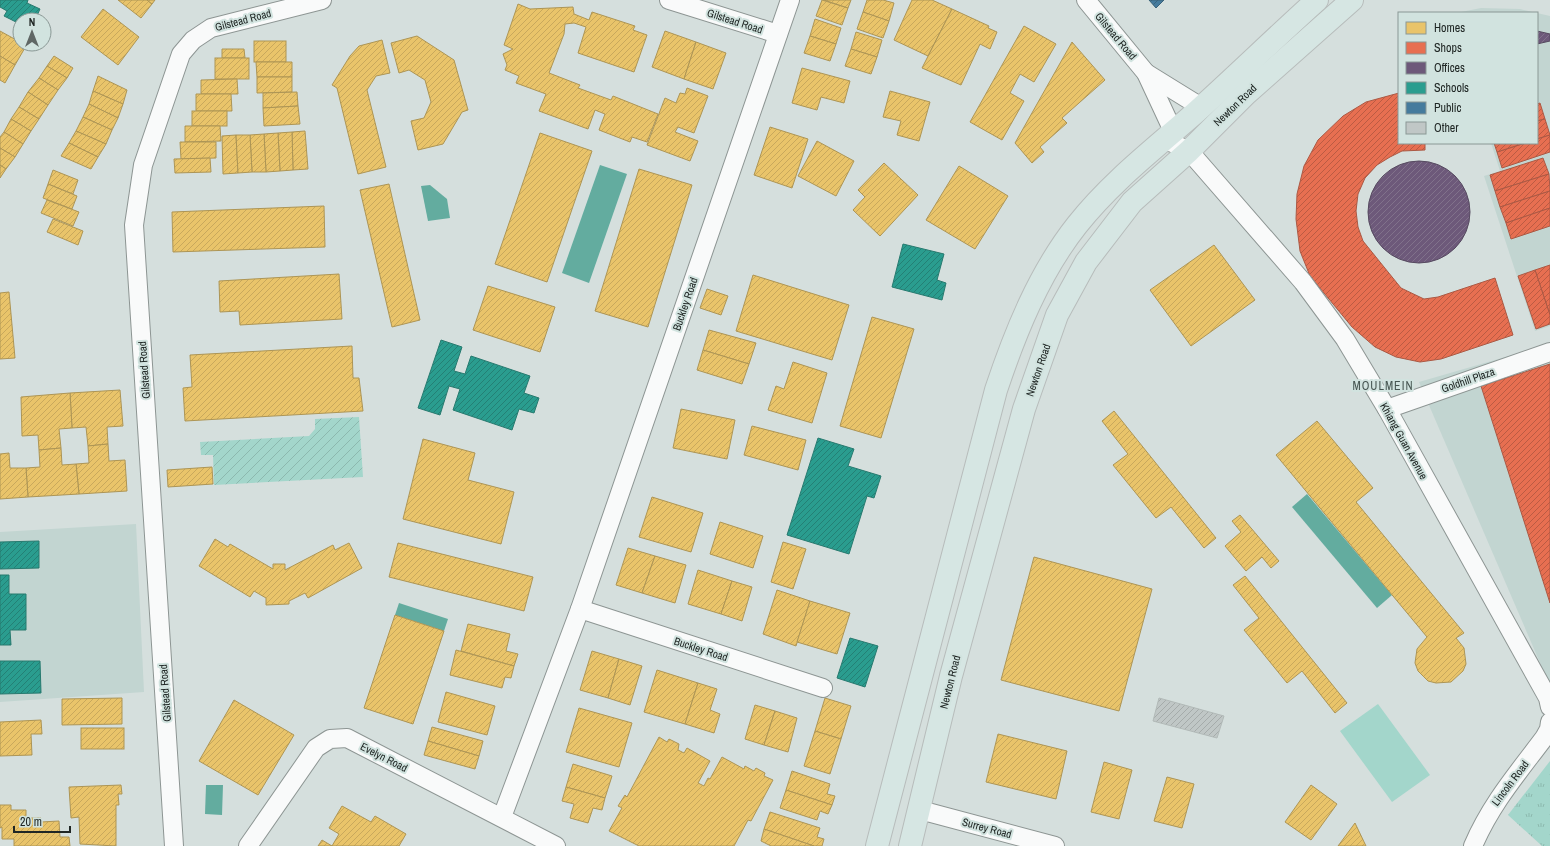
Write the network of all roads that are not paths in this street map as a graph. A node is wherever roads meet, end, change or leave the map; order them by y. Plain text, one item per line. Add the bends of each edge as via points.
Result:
1 (322, 0) edge
2 (669, 0) edge
3 (790, 0) edge
4 (1086, 0) edge
5 (1317, 0) edge
6 (1352, 0) edge
7 (778, 34) junction
8 (1146, 73) junction
9 (1201, 107) junction
10 (1169, 135) junction
11 (1189, 151) junction
12 (1550, 352) edge
13 (1387, 408) junction
14 (580, 609) junction
15 (823, 688) dead end
16 (1549, 702) edge
17 (1550, 722) edge
18 (920, 810) junction
19 (502, 817) junction
20 (174, 846) edge
21 (248, 846) edge
22 (556, 846) edge
23 (877, 846) edge
24 (910, 846) edge
25 (1054, 846) edge
26 (1473, 846) edge

1 - 20 street, Gilstead Road via 211,28 193,40 181,54 140,175 134,224
2 - 7 street, Gilstead Road
3 - 7 street, Buckley Road
4 - 8 street, Gilstead Road
5 - 9 main road, Newton Road
6 - 11 main road, Newton Road via 1246,94
7 - 14 street, Buckley Road
8 - 9 street, Gilstead Road
8 - 10 street, Gilstead Road
9 - 10 main road, Newton Road
10 - 11 street, Khiang Guan Avenue
10 - 23 main road, Newton Road via 1132,166 1076,225 1052,261 1010,348 994,397
11 - 13 street, Khiang Guan Avenue via 1303,282 1345,339
11 - 18 main road, Newton Road via 1132,202 1086,262 1057,315 1024,410 951,676
12 - 13 street, Goldhill Plaza
13 - 16 street, Khiang Guan Avenue
14 - 15 street, Buckley Road
14 - 19 street, Buckley Road
17 - 26 street, Lincoln Road via 1544,738 1493,805
18 - 24 main road, Newton Road
18 - 25 street, Surrey Road
19 - 21 street, Evelyn Road via 347,738 330,739 316,748
19 - 22 street, Evelyn Road

